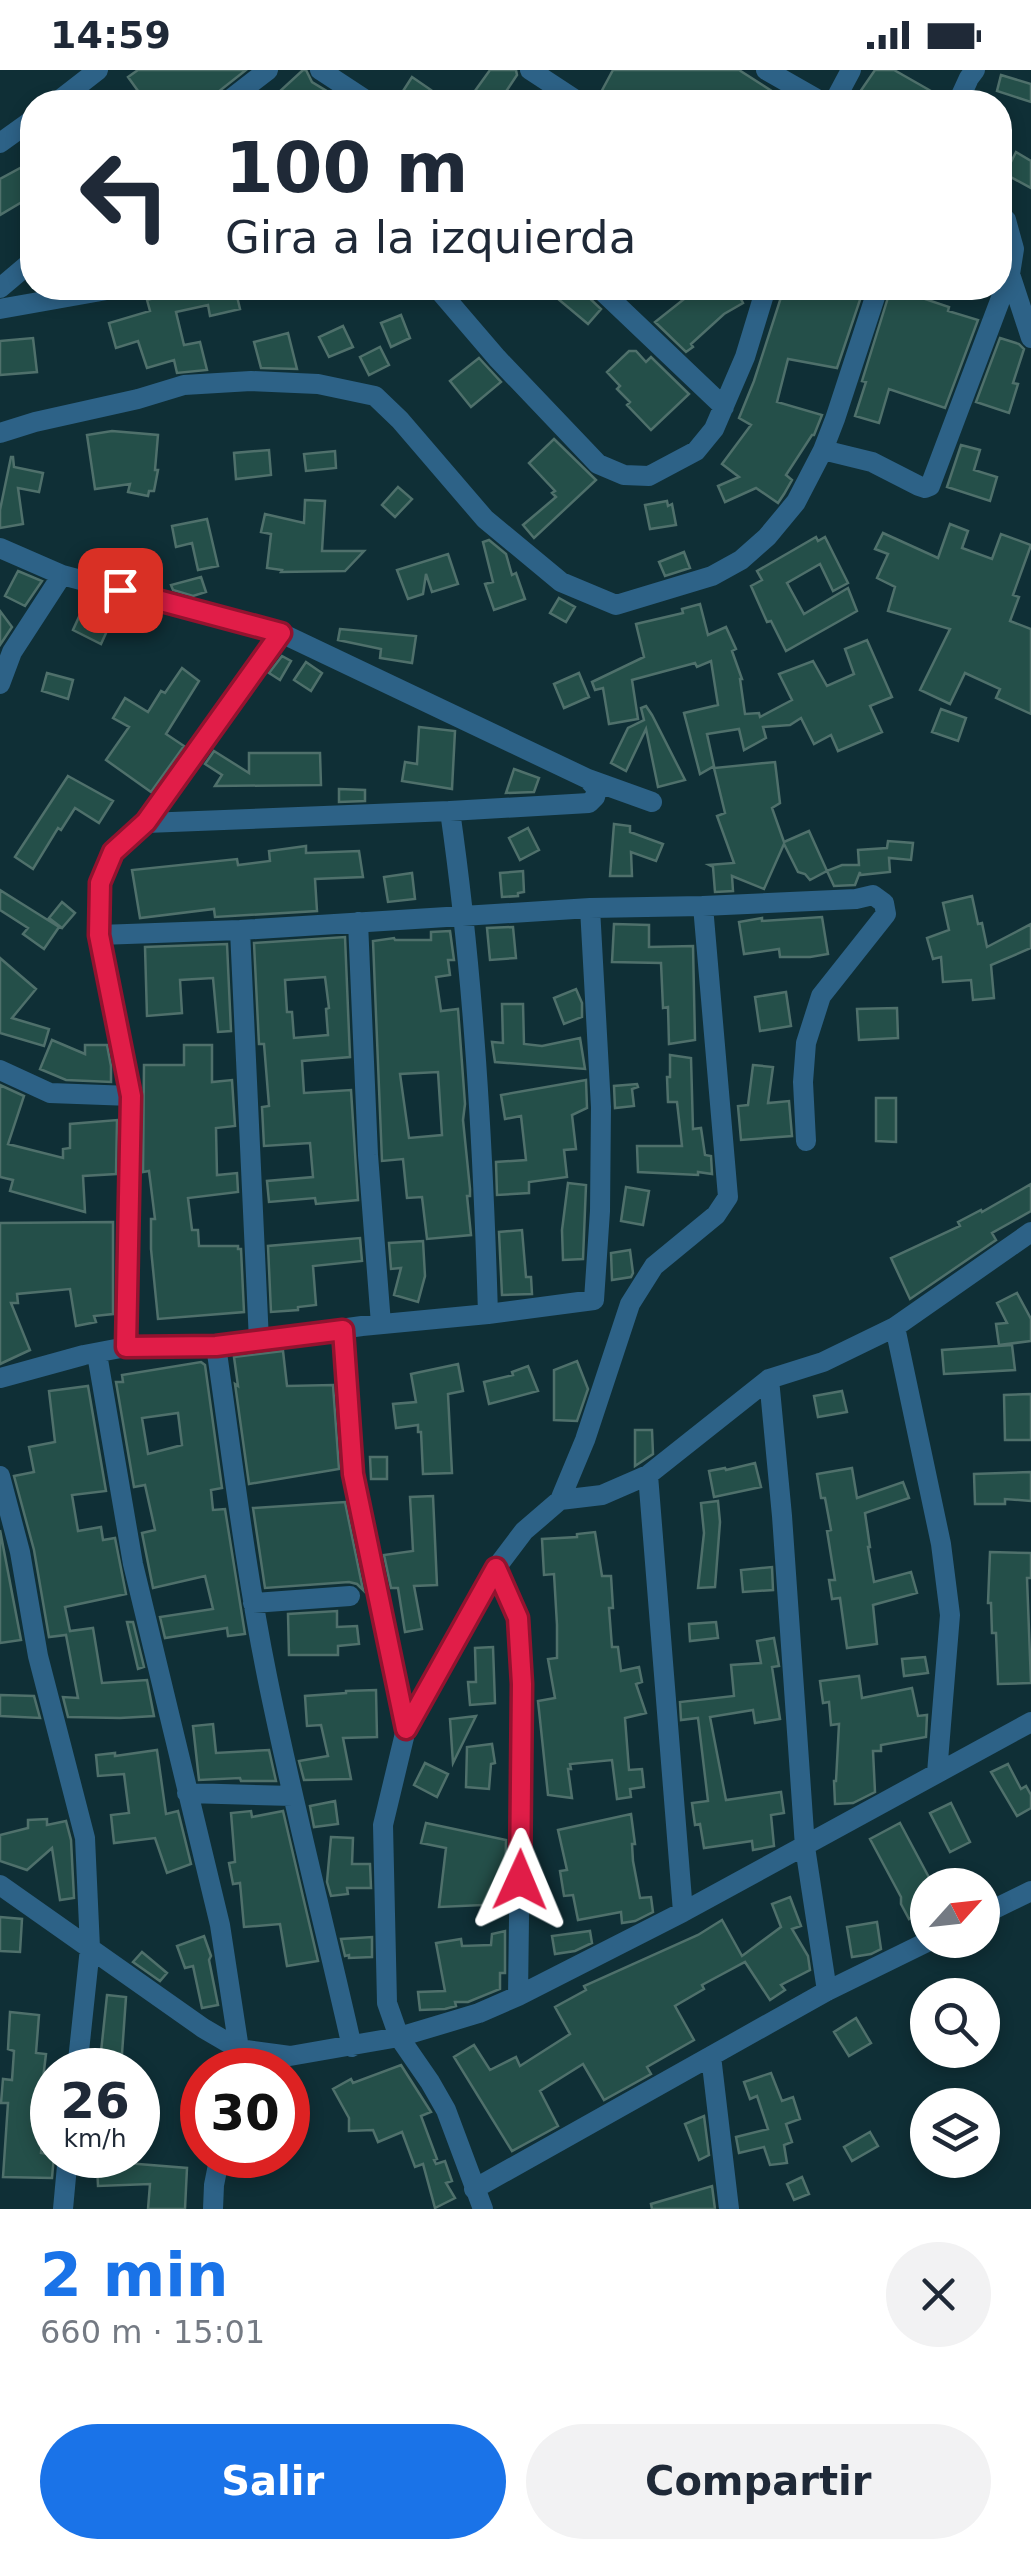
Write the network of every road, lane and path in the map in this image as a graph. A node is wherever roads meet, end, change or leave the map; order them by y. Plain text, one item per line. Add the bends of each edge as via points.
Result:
1 (98, 70) edge
2 (268, 70) edge
3 (320, 70) edge
4 (530, 70) edge
5 (766, 70) edge
6 (72, 90) edge
7 (242, 90) edge
8 (350, 90) edge
9 (561, 90) edge
10 (801, 90) edge
11 (20, 271) edge
12 (1012, 280) edge
13 (0, 288) edge
14 (51, 300) edge
15 (447, 300) edge
16 (611, 300) edge
17 (762, 300) edge
18 (874, 300) edge
19 (1000, 300) edge
20 (0, 309) edge
21 (1031, 338) edge
22 (724, 407) junction
23 (0, 433) edge
24 (823, 450) junction
25 (0, 548) edge
26 (62, 575) junction
27 (281, 633) junction
28 (0, 684) edge
29 (588, 779) junction
30 (652, 802) dead end
31 (450, 812) junction
32 (146, 822) junction
33 (703, 906) junction
34 (590, 908) junction
35 (465, 915) junction
36 (358, 922) junction
37 (240, 930) junction
38 (99, 935) junction
39 (0, 1070) edge
40 (131, 1096) junction
41 (806, 1141) dead end
42 (1031, 1232) edge
43 (488, 1314) junction
44 (381, 1324) junction
45 (895, 1328) junction
46 (343, 1330) junction
47 (260, 1341) junction
48 (216, 1346) junction
49 (126, 1347) junction
50 (97, 1354) junction
51 (0, 1378) edge
52 (769, 1379) junction
53 (648, 1475) junction
54 (0, 1476) edge
55 (560, 1500) junction
56 (496, 1568) junction
57 (350, 1596) dead end
58 (253, 1603) junction
59 (1031, 1722) edge
60 (406, 1729) junction
61 (937, 1774) junction
62 (187, 1792) junction
63 (293, 1796) junction
64 (804, 1847) junction
65 (0, 1885) edge
66 (1031, 1891) edge
67 (1000, 1906) edge
68 (683, 1912) junction
69 (90, 1948) junction
70 (910, 1950) edge
71 (827, 1992) junction
72 (518, 1996) junction
73 (398, 2037) junction
74 (352, 2046) junction
75 (79, 2048) edge
76 (224, 2048) edge
77 (235, 2048) edge
78 (310, 2053) edge
79 (711, 2056) junction
80 (66, 2178) edge
81 (215, 2178) edge
82 (474, 2189) junction
83 (63, 2209) edge
84 (213, 2209) edge
85 (483, 2209) edge
86 (730, 2209) edge

1 - 6 street
2 - 7 street
3 - 8 street
4 - 9 street
5 - 10 street
11 - 13 street
12 - 21 street
14 - 20 street
15 - 22 street via 598,464 624,475 649,476 696,451
16 - 22 street
17 - 22 street
18 - 24 street
19 - 24 street via 930,486
23 - 24 street via 184,385 318,384 374,396 485,519 561,582 616,604 712,576 741,560 796,502
25 - 26 street
26 - 27 street
26 - 28 street via 12,652
27 - 29 street
27 - 32 street
29 - 30 street
29 - 31 street via 597,790 589,803
31 - 32 street
31 - 35 street
32 - 38 street via 113,852 100,883
33 - 34 street
33 - 41 street via 873,895 884,902 886,914 821,996 806,1042
33 - 55 street via 728,1196 716,1215 654,1266 630,1304
34 - 35 street
34 - 43 street via 601,1107 594,1300
35 - 36 street
35 - 43 street
36 - 37 street
36 - 44 street
37 - 38 street
37 - 47 street
38 - 40 street
39 - 40 street via 50,1093
40 - 49 street
42 - 45 street
43 - 44 street
44 - 46 street
45 - 52 street
45 - 61 street via 950,1615
46 - 47 street
46 - 60 street via 353,1474
47 - 48 street
48 - 49 street
48 - 58 street
49 - 50 street
50 - 51 street
50 - 62 street via 134,1564
52 - 53 street
52 - 64 street
53 - 55 street via 602,1495
53 - 68 street
54 - 69 street via 85,1838
55 - 56 street
56 - 60 street
56 - 72 street via 518,1618 522,1684
57 - 58 street
58 - 63 street
59 - 61 street
60 - 73 street via 384,1825 387,2003
61 - 64 street
62 - 63 street
62 - 77 street via 220,1925
63 - 74 street
64 - 68 street
64 - 71 street
65 - 69 street
66 - 67 street
68 - 72 street
69 - 75 street
69 - 76 street
70 - 71 street
71 - 79 street
72 - 73 street
73 - 74 street
73 - 82 street via 446,2110
74 - 78 street
79 - 82 street
79 - 86 street
80 - 83 street
81 - 84 street
82 - 85 street

